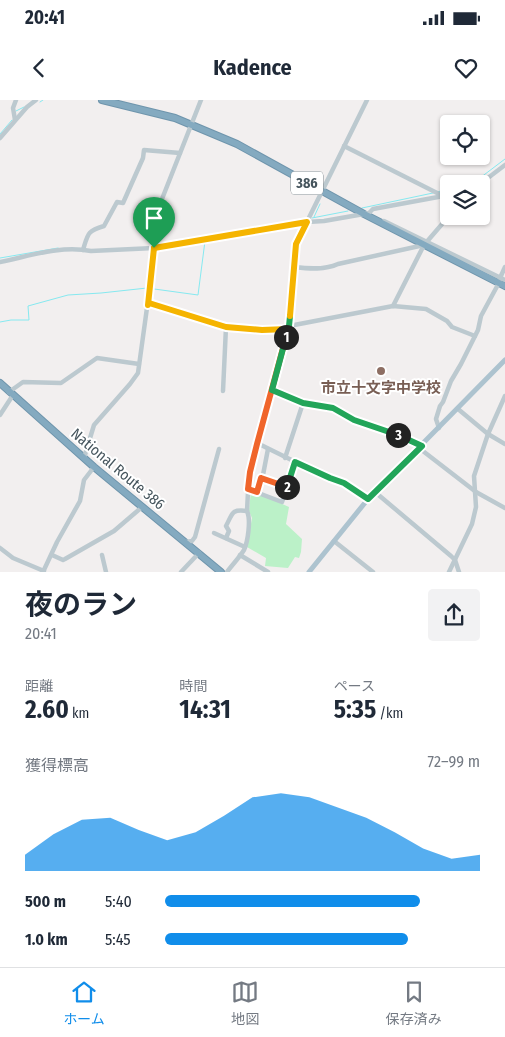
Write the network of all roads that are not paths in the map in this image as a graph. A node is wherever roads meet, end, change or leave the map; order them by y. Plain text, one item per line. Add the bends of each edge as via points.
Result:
1 (16, 100) edge
2 (36, 100) edge
3 (102, 100) edge
4 (200, 100) edge
5 (367, 100) edge
6 (15, 120) junction
7 (192, 124) junction
8 (0, 138) edge
9 (345, 146) junction
10 (180, 153) junction
11 (505, 165) edge
12 (490, 176) edge
13 (322, 191) junction
14 (440, 195) edge
15 (440, 196) edge
16 (366, 214) junction
17 (307, 222) junction
18 (441, 225) edge
19 (426, 244) junction
20 (154, 248) junction
21 (83, 250) junction
22 (0, 262) edge
23 (295, 267) junction
24 (505, 267) edge
25 (502, 281) edge
26 (148, 305) junction
27 (393, 306) junction
28 (226, 327) junction
29 (289, 327) junction
30 (475, 336) junction
31 (505, 360) edge
32 (139, 364) junction
33 (0, 384) edge
34 (272, 390) junction
35 (223, 391) dead end
36 (11, 393) junction
37 (505, 396) edge
38 (303, 403) junction
39 (458, 408) junction
40 (0, 415) edge
41 (439, 428) junction
42 (488, 434) junction
43 (257, 444) junction
44 (505, 444) edge
45 (420, 447) junction
46 (218, 449) dead end
47 (268, 449) junction
48 (84, 458) junction
49 (285, 458) junction
50 (295, 462) junction
51 (94, 467) junction
52 (261, 478) junction
53 (286, 487) junction
54 (248, 489) junction
55 (257, 492) junction
56 (375, 492) junction
57 (476, 492) junction
58 (368, 499) junction
59 (142, 508) junction
60 (505, 508) edge
61 (247, 511) junction
62 (214, 533) dead end
63 (226, 538) junction
64 (334, 541) junction
65 (186, 542) junction
66 (245, 547) junction
67 (0, 548) edge
68 (200, 553) junction
69 (52, 555) junction
70 (102, 555) dead end
71 (240, 555) junction
72 (455, 560) junction
73 (43, 572) edge
74 (106, 572) edge
75 (181, 572) edge
76 (221, 572) edge
77 (227, 572) edge
78 (268, 572) edge
79 (309, 572) edge
80 (373, 572) edge
81 (449, 572) edge
82 (459, 572) edge

1 - 6 street
2 - 6 street
3 - 7 highway, 386
4 - 7 street
5 - 9 street
6 - 8 street
7 - 10 street
7 - 13 highway, 386 via 237,144
9 - 13 street
9 - 14 street
10 - 20 street via 163,194
10 - 21 street via 144,150 123,203 117,202 104,226 90,230
11 - 12 street
13 - 16 highway, 386
13 - 17 street
15 - 16 street via 373,209
16 - 17 street
16 - 19 highway, 386
17 - 20 street
17 - 23 street via 296,244
18 - 19 street
19 - 23 street via 332,267
19 - 25 highway, 386
19 - 27 street
20 - 21 street
20 - 26 street
21 - 22 street via 48,251
23 - 29 street
24 - 25 street
25 - 30 street via 481,316
26 - 28 street
26 - 32 street
27 - 29 street
27 - 30 street via 426,309 452,327
28 - 29 street via 262,330
28 - 35 street
29 - 34 street
30 - 41 street via 440,406 436,420
31 - 39 main road
32 - 36 street via 97,358 61,383 23,382
32 - 48 street via 138,373 94,426
33 - 36 highway, National Route 386
34 - 38 street
34 - 43 street
36 - 40 street
36 - 48 highway, National Route 386
37 - 42 street
38 - 45 street via 333,408
38 - 49 street
39 - 41 main road
39 - 42 street
41 - 45 main road
42 - 44 street
42 - 57 street via 474,476
43 - 47 street
43 - 54 street
45 - 56 main road
45 - 57 street
46 - 65 street via 195,537
47 - 49 street
47 - 52 street
48 - 51 highway, National Route 386
49 - 50 street
50 - 53 street
50 - 58 street via 344,483
51 - 59 highway, National Route 386
51 - 69 street via 84,480 80,501
52 - 53 street
52 - 55 street
53 - 55 street via 282,502
54 - 55 street
54 - 61 street
56 - 58 main road
56 - 72 street
57 - 60 street
57 - 72 street via 475,515
58 - 64 main road
59 - 65 highway, National Route 386
59 - 69 street via 114,531 65,559
61 - 63 street via 233,512 226,526 229,531
61 - 66 street
62 - 63 street
63 - 66 street
64 - 79 main road
64 - 80 street
65 - 68 highway, National Route 386
66 - 71 street
67 - 73 street
68 - 75 street
68 - 76 highway, National Route 386
69 - 73 street
70 - 74 street
71 - 77 street
71 - 78 street
72 - 81 street
72 - 82 street

